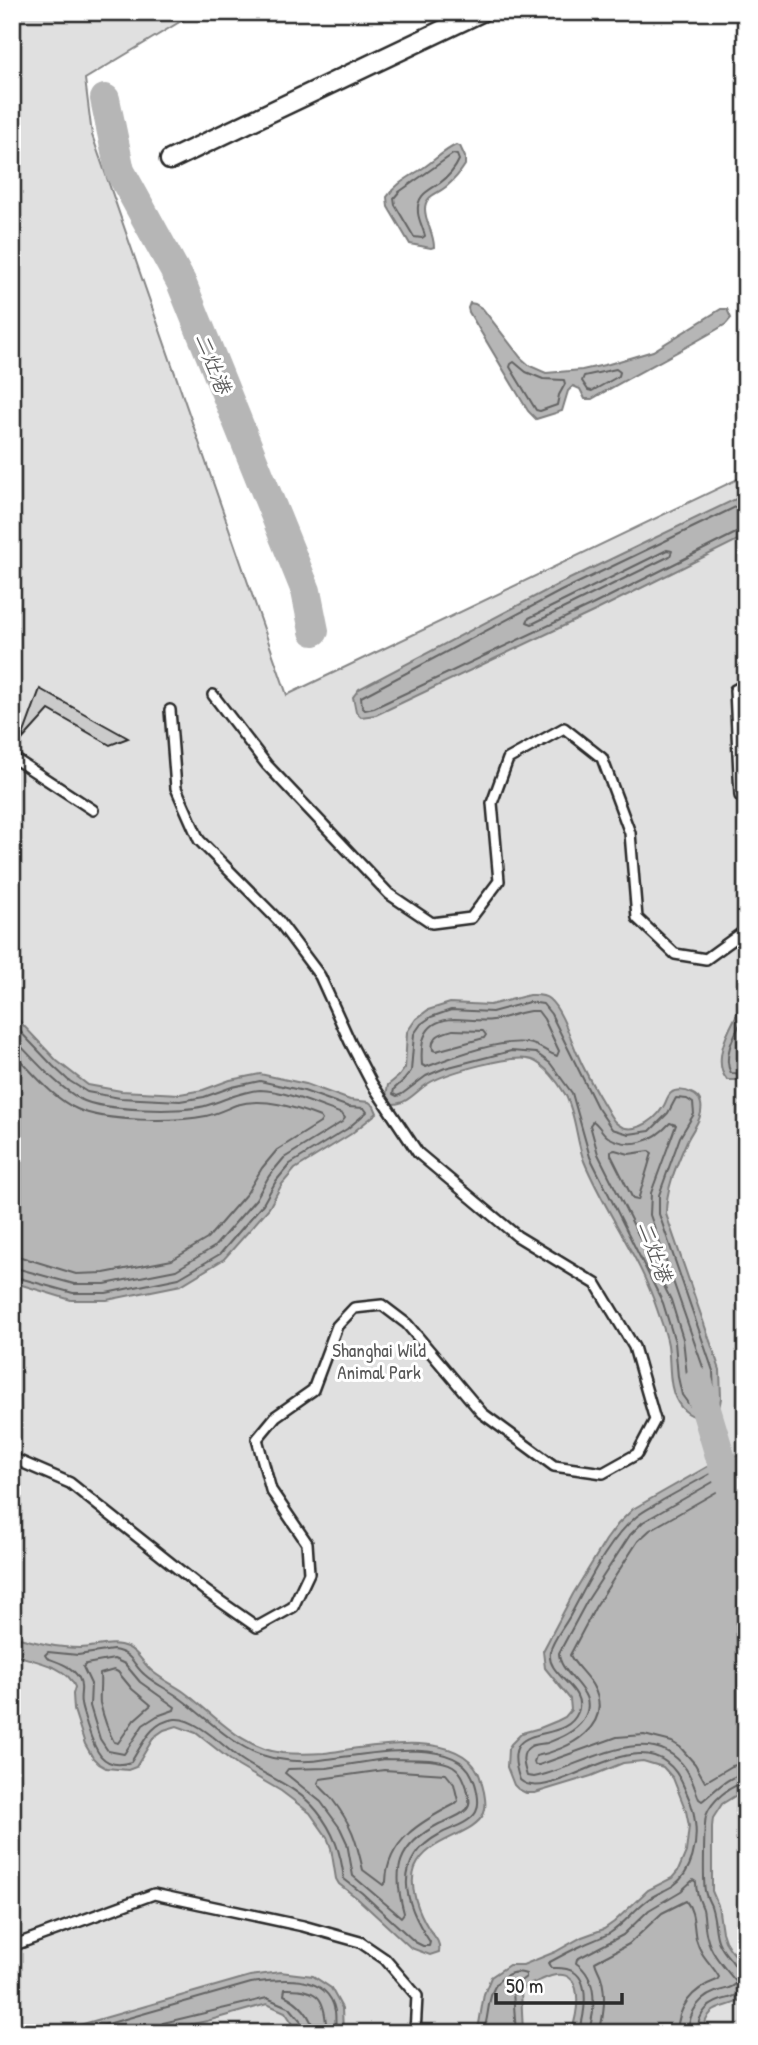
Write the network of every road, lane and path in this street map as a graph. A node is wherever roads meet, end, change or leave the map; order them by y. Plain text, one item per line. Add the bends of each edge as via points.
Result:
1 (481, 12) edge
2 (170, 160) dead end
3 (746, 684) edge
4 (213, 695) dead end
5 (170, 710) dead end
6 (12, 757) edge
7 (746, 801) edge
8 (93, 810) dead end
9 (746, 930) edge
10 (12, 1458) edge
11 (12, 1946) edge
12 (415, 2033) edge

1 - 2 street
3 - 7 lane via 735,690 740,796
4 - 9 lane via 267,765 389,894 432,923 471,918 499,881 492,803 508,759 564,728 602,758 630,833 637,918 674,954 706,960
5 - 10 lane via 176,788 199,840 278,920 320,976 372,1084 418,1153 517,1236 596,1284 634,1347 655,1420 637,1454 603,1473 554,1466 482,1413 407,1324 382,1305 354,1308 337,1326 313,1390 276,1416 257,1439 271,1490 307,1543 309,1573 293,1607 257,1627 70,1483
6 - 8 lane
11 - 12 lane via 153,1894 303,1926 360,1942 385,1959 416,1996

